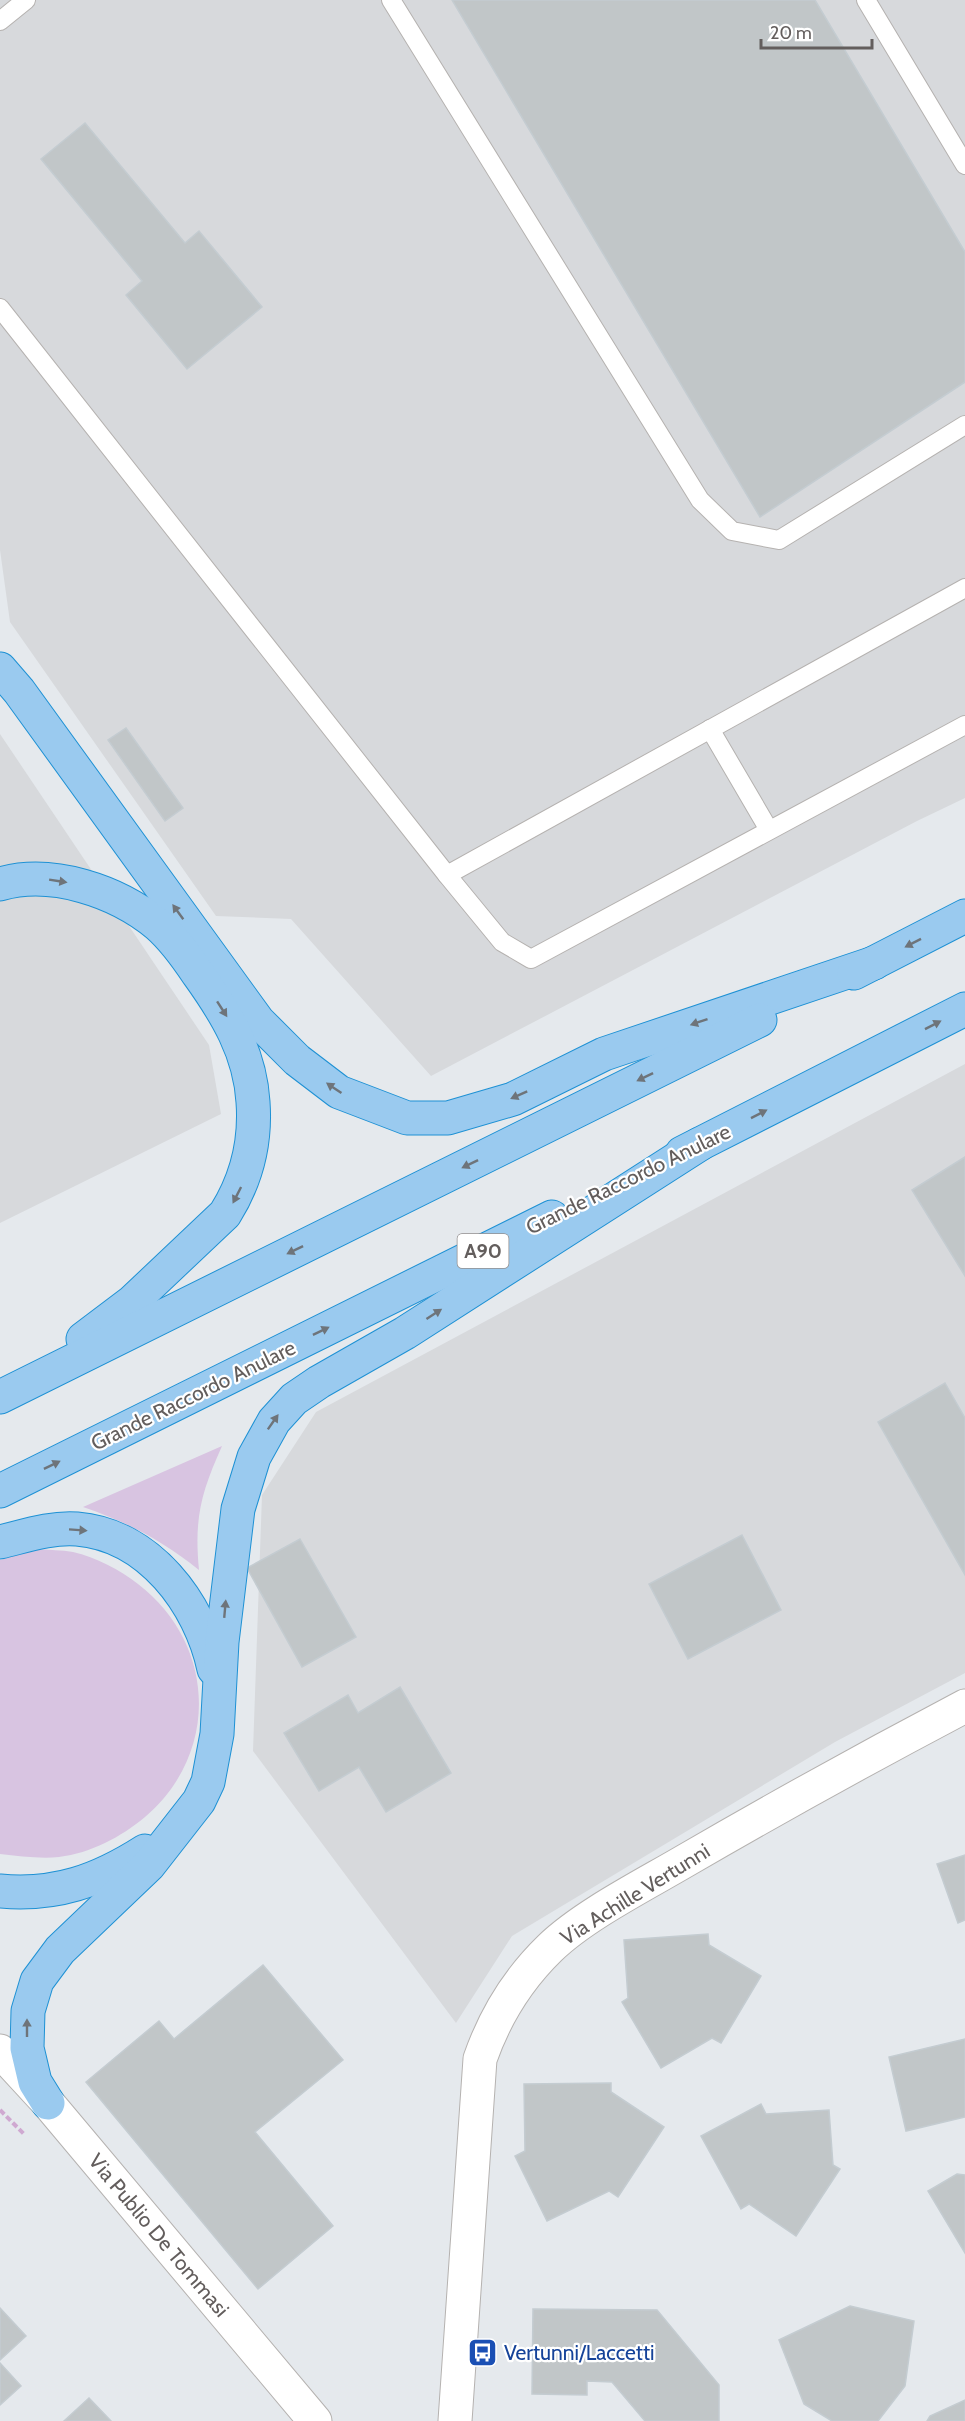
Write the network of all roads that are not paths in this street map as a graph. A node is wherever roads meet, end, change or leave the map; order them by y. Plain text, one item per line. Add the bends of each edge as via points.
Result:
1 (26, 0) edge
2 (391, 0) edge
3 (866, 0) edge
4 (0, 21) edge
5 (965, 165) edge
6 (0, 308) edge
7 (965, 425) edge
8 (965, 588) edge
9 (0, 669) edge
10 (965, 725) edge
11 (710, 729) junction
12 (770, 830) junction
13 (447, 875) junction
14 (0, 884) edge
15 (965, 916) edge
16 (874, 963) junction
17 (965, 1009) edge
18 (700, 1144) junction
19 (0, 1391) edge
20 (0, 1397) edge
21 (0, 1491) edge
22 (0, 1542) edge
23 (218, 1688) junction
24 (965, 1706) edge
25 (182, 1823) junction
26 (0, 1891) edge
27 (0, 2051) edge
28 (48, 2103) junction
29 (315, 2421) edge
30 (455, 2421) edge

1 - 4 lane
2 - 7 lane via 700,500 732,531 779,540
3 - 5 lane
6 - 13 lane
8 - 11 lane
16 -> 9 highway via 604,1054 513,1099 448,1118 407,1118 339,1092 297,1060 258,1021
10 - 12 lane
11 - 12 lane
11 - 13 lane
12 - 13 lane via 531,959 502,942
14 -> 19 highway via 40,879 75,885 131,908 170,936 236,1033 248,1072 254,1131 245,1178 225,1214 132,1302 65,1353
15 -> 16 highway
16 -> 20 highway
18 -> 17 highway, Grande Raccordo Anulare / A90
21 -> 18 highway, Grande Raccordo Anulare / A90
23 -> 18 highway via 238,1509 262,1439 283,1409 319,1382 405,1333
22 -> 23 highway via 75,1529 101,1534 155,1563 196,1617 212,1656
23 - 25 highway via 217,1734 208,1782
24 - 30 street, Via Achille Vertunni via 806,1790 606,1908 551,1947 513,1990 480,2058
25 - 26 highway via 98,1878 49,1891
28 -> 25 highway via 35,2082 27,2048 28,2011 38,1981 60,1950 149,1865
27 - 28 street, Via Publio De Tommasi
28 - 29 street, Via Publio De Tommasi

